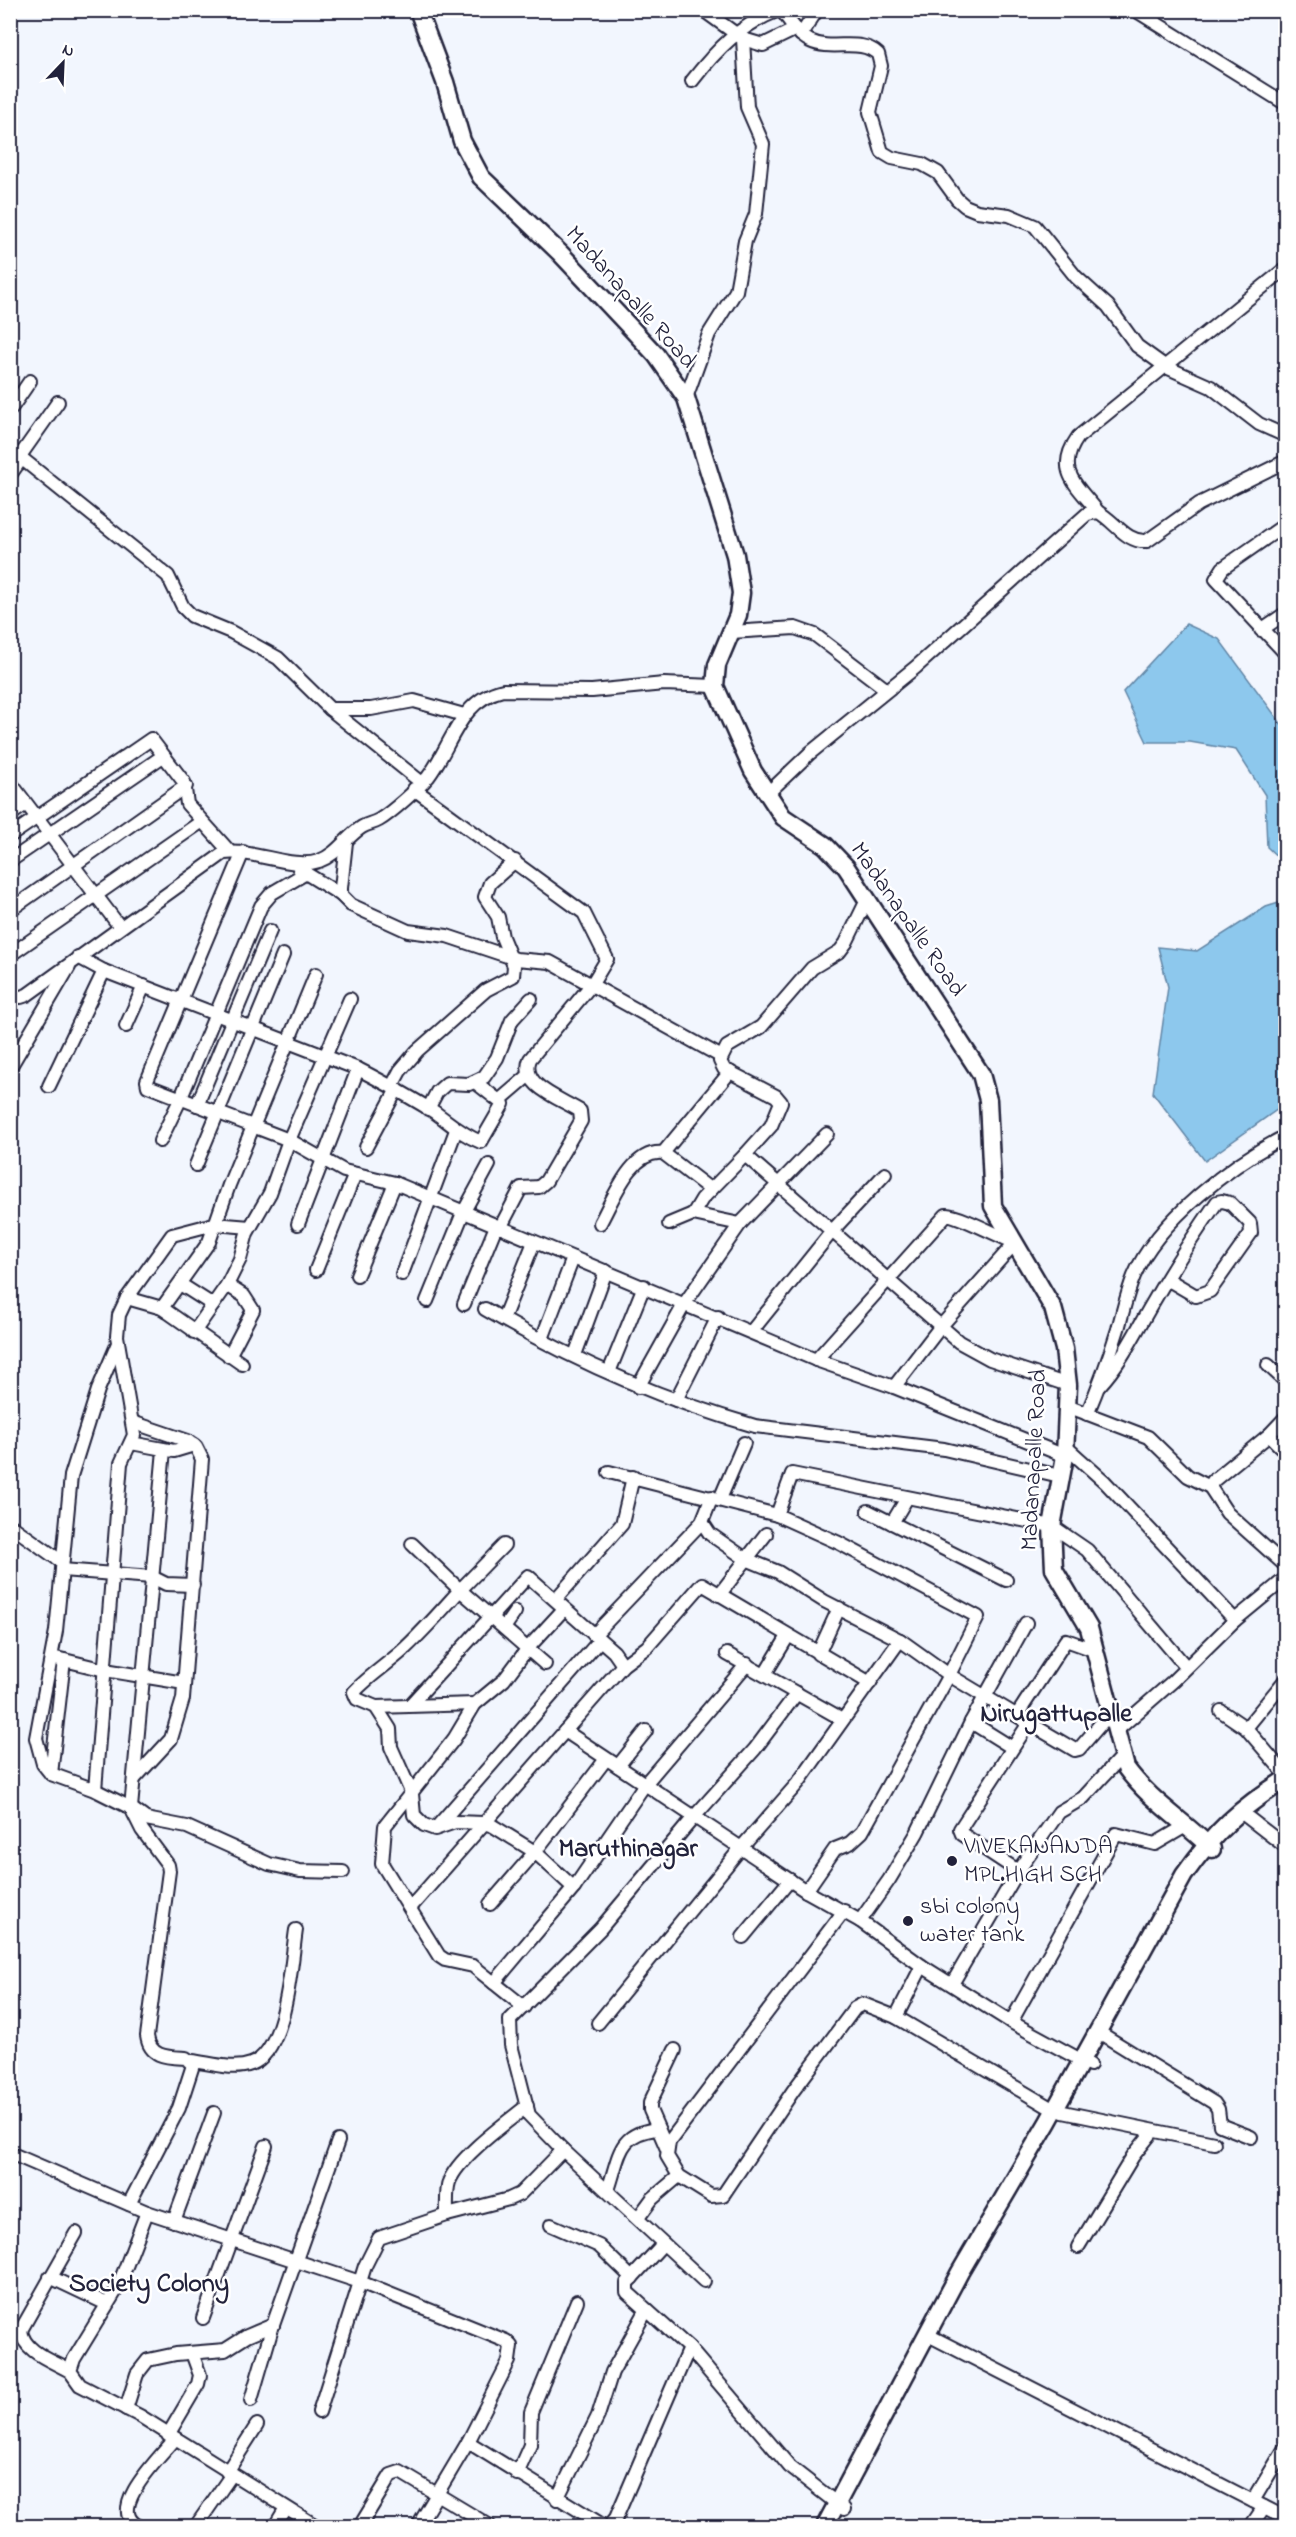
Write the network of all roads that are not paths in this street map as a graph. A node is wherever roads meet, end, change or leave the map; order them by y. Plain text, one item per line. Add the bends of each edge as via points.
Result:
1 (418, 10) edge
2 (703, 10) edge
3 (780, 10) edge
4 (817, 10) edge
5 (1135, 10) edge
6 (799, 32) junction
7 (739, 36) junction
8 (692, 81) dead end
9 (1286, 104) edge
10 (1286, 268) edge
11 (1166, 368) junction
12 (30, 381) dead end
13 (686, 398) junction
14 (58, 402) dead end
15 (10, 410) edge
16 (1286, 436) edge
17 (18, 454) edge
18 (1286, 460) edge
19 (10, 475) edge
20 (1098, 512) junction
21 (1286, 524) edge
22 (1286, 613) edge
23 (1261, 630) junction
24 (730, 632) junction
25 (1286, 654) edge
26 (715, 687) junction
27 (887, 690) junction
28 (330, 709) junction
29 (464, 715) junction
30 (163, 756) junction
31 (10, 783) edge
32 (186, 786) junction
33 (418, 786) junction
34 (768, 794) junction
35 (26, 804) junction
36 (10, 815) edge
37 (35, 817) junction
38 (201, 822) junction
39 (49, 833) junction
40 (10, 836) edge
41 (346, 842) junction
42 (230, 852) junction
43 (243, 852) junction
44 (282, 859) junction
45 (10, 861) edge
46 (515, 861) junction
47 (74, 864) junction
48 (306, 873) junction
49 (341, 895) junction
50 (96, 896) junction
51 (867, 900) junction
52 (10, 910) edge
53 (120, 927) junction
54 (270, 931) dead end
55 (10, 955) edge
56 (283, 955) dead end
57 (509, 957) junction
58 (76, 959) junction
59 (104, 971) junction
60 (316, 974) dead end
61 (592, 984) junction
62 (144, 986) junction
63 (10, 996) edge
64 (180, 999) junction
65 (350, 999) dead end
66 (531, 999) dead end
67 (216, 1013) junction
68 (233, 1020) junction
69 (126, 1026) dead end
70 (253, 1028) junction
71 (289, 1042) junction
72 (324, 1056) junction
73 (720, 1056) junction
74 (12, 1064) edge
75 (358, 1069) junction
76 (730, 1072) junction
77 (528, 1076) junction
78 (475, 1083) junction
79 (49, 1086) dead end
80 (395, 1087) junction
81 (180, 1100) junction
82 (500, 1100) junction
83 (197, 1105) junction
84 (428, 1108) junction
85 (218, 1114) junction
86 (252, 1127) junction
87 (456, 1130) junction
88 (827, 1134) dead end
89 (1286, 1136) edge
90 (289, 1140) junction
91 (160, 1141) dead end
92 (366, 1147) dead end
93 (663, 1153) junction
94 (745, 1155) junction
95 (323, 1158) junction
96 (196, 1165) dead end
97 (489, 1165) dead end
98 (356, 1174) junction
99 (885, 1174) dead end
100 (395, 1183) junction
101 (779, 1183) junction
102 (711, 1190) junction
103 (431, 1198) junction
104 (463, 1213) junction
105 (693, 1214) junction
106 (600, 1223) dead end
107 (214, 1224) junction
108 (298, 1224) dead end
109 (669, 1224) dead end
110 (740, 1224) junction
111 (250, 1227) junction
112 (498, 1227) junction
113 (833, 1230) junction
114 (534, 1242) junction
115 (1012, 1243) junction
116 (573, 1258) junction
117 (316, 1270) dead end
118 (606, 1271) junction
119 (402, 1274) dead end
120 (357, 1275) dead end
121 (1167, 1279) junction
122 (886, 1280) junction
123 (180, 1284) junction
124 (227, 1285) junction
125 (644, 1286) junction
126 (127, 1298) junction
127 (427, 1301) dead end
128 (685, 1303) junction
129 (464, 1304) dead end
130 (213, 1305) junction
131 (162, 1308) junction
132 (485, 1309) dead end
133 (718, 1317) junction
134 (503, 1319) junction
135 (940, 1326) junction
136 (194, 1332) junction
137 (751, 1332) junction
138 (542, 1339) junction
139 (118, 1343) junction
140 (574, 1355) junction
141 (229, 1356) junction
142 (816, 1360) junction
143 (242, 1364) dead end
144 (1268, 1365) dead end
145 (609, 1372) junction
146 (1286, 1382) edge
147 (1068, 1385) junction
148 (1099, 1386) junction
149 (638, 1387) junction
150 (894, 1387) junction
151 (676, 1400) junction
152 (1067, 1406) junction
153 (1087, 1414) junction
154 (1286, 1418) edge
155 (132, 1422) junction
156 (1269, 1435) junction
157 (131, 1443) junction
158 (744, 1443) dead end
159 (194, 1445) junction
160 (164, 1450) junction
161 (1065, 1451) junction
162 (1286, 1452) edge
163 (609, 1472) dead end
164 (1060, 1476) junction
165 (633, 1478) junction
166 (1210, 1487) junction
167 (716, 1498) junction
168 (907, 1498) junction
169 (868, 1511) dead end
170 (777, 1515) junction
171 (702, 1522) junction
172 (892, 1523) junction
173 (10, 1525) edge
174 (1052, 1526) junction
175 (766, 1534) dead end
176 (412, 1545) dead end
177 (504, 1545) dead end
178 (746, 1559) junction
179 (62, 1566) junction
180 (1286, 1566) edge
181 (114, 1573) junction
182 (152, 1577) junction
183 (1286, 1578) edge
184 (1006, 1580) dead end
185 (193, 1585) junction
186 (460, 1590) junction
187 (719, 1595) junction
188 (555, 1599) junction
189 (838, 1608) junction
190 (564, 1609) junction
191 (515, 1612) dead end
192 (490, 1616) junction
193 (1235, 1620) junction
194 (1026, 1623) dead end
195 (504, 1628) junction
196 (788, 1636) junction
197 (597, 1638) junction
198 (900, 1640) junction
199 (528, 1648) junction
200 (1094, 1650) junction
201 (818, 1653) junction
202 (728, 1654) dead end
203 (58, 1658) junction
204 (545, 1664) dead end
205 (747, 1664) junction
206 (623, 1665) junction
207 (1186, 1667) junction
208 (105, 1670) junction
209 (765, 1674) junction
210 (949, 1675) junction
211 (142, 1677) junction
212 (1286, 1679) edge
213 (184, 1683) junction
214 (870, 1683) junction
215 (797, 1693) junction
216 (984, 1697) junction
217 (475, 1704) junction
218 (408, 1705) junction
219 (376, 1707) junction
220 (1221, 1711) dead end
221 (1111, 1712) junction
222 (1017, 1715) junction
223 (842, 1719) junction
224 (970, 1722) junction
225 (1029, 1723) junction
226 (1246, 1728) junction
227 (390, 1729) junction
228 (565, 1731) junction
229 (646, 1731) dead end
230 (1116, 1731) junction
231 (1011, 1747) junction
232 (1122, 1756) junction
233 (606, 1759) junction
234 (618, 1767) junction
235 (51, 1774) junction
236 (1286, 1777) edge
237 (135, 1778) junction
238 (645, 1784) junction
239 (95, 1790) junction
240 (1286, 1790) edge
241 (412, 1794) junction
242 (131, 1808) junction
243 (1246, 1816) junction
244 (694, 1817) junction
245 (484, 1823) junction
246 (1184, 1827) junction
247 (435, 1829) junction
248 (1210, 1846) junction
249 (1286, 1846) edge
250 (741, 1848) junction
251 (535, 1852) junction
252 (1018, 1871) junction
253 (343, 1872) dead end
254 (790, 1880) junction
255 (574, 1888) junction
256 (806, 1892) junction
257 (490, 1904) dead end
258 (410, 1908) junction
259 (844, 1911) junction
260 (860, 1921) junction
261 (296, 1930) dead end
262 (743, 1937) dead end
263 (922, 1966) junction
264 (494, 1983) junction
265 (952, 1984) junction
266 (524, 2007) junction
267 (896, 2018) junction
268 (1011, 2022) junction
269 (598, 2023) dead end
270 (1105, 2036) junction
271 (675, 2050) dead end
272 (192, 2061) junction
273 (1085, 2062) junction
274 (527, 2106) junction
275 (1058, 2111) junction
276 (214, 2113) dead end
277 (658, 2129) junction
278 (1153, 2131) junction
279 (1251, 2137) dead end
280 (338, 2141) dead end
281 (1214, 2143) dead end
282 (266, 2146) dead end
283 (667, 2149) junction
284 (563, 2150) junction
285 (10, 2153) edge
286 (679, 2176) junction
287 (608, 2190) junction
288 (129, 2204) junction
289 (147, 2212) junction
290 (447, 2215) junction
291 (638, 2218) junction
292 (174, 2220) junction
293 (551, 2225) dead end
294 (76, 2233) dead end
295 (231, 2239) junction
296 (663, 2244) junction
297 (1078, 2247) dead end
298 (296, 2259) junction
299 (50, 2277) junction
300 (632, 2278) junction
301 (704, 2281) dead end
302 (360, 2282) junction
303 (577, 2301) dead end
304 (107, 2304) junction
305 (646, 2311) junction
306 (203, 2318) dead end
307 (273, 2325) junction
308 (931, 2337) junction
309 (689, 2348) junction
310 (192, 2353) junction
311 (70, 2371) junction
312 (251, 2400) dead end
313 (126, 2409) junction
314 (319, 2412) dead end
315 (257, 2425) dead end
316 (171, 2437) junction
317 (468, 2442) junction
318 (1286, 2446) edge
319 (230, 2473) junction
320 (517, 2474) junction
321 (439, 2494) junction
322 (556, 2499) junction
323 (1259, 2504) junction
324 (840, 2507) junction
325 (286, 2508) junction
326 (1286, 2518) edge
327 (139, 2526) edge
328 (196, 2526) edge
329 (275, 2526) edge
330 (316, 2526) edge
331 (360, 2526) edge
332 (418, 2526) edge
333 (490, 2526) edge
334 (604, 2526) edge
335 (609, 2526) edge
336 (825, 2526) edge
337 (836, 2526) edge
338 (1251, 2526) edge

1 - 13 main road, Madanapalle Road via 462,141 481,177 560,253 656,355
2 - 7 street
3 - 6 street
3 - 7 street via 753,20
4 - 6 street
5 - 9 street
6 - 7 street via 763,45
6 - 11 street via 820,45 874,50 881,66 870,112 882,152 938,173 965,206 1035,226 1076,277 1108,306 1137,346
7 - 8 street
7 - 13 street via 747,107 763,144 756,214 745,242 736,291 709,334
10 - 11 street
11 - 16 street via 1210,387 1259,424
11 - 20 street via 1090,425 1072,446 1066,464 1069,475
12 - 15 street
13 - 24 main road, Madanapalle Road via 735,555 741,604
14 - 17 street
17 - 19 street
17 - 28 street via 168,576 192,616 278,658
18 - 20 street via 1199,504 1148,541 1129,537
20 - 27 street via 1088,514
21 - 23 street via 1222,567 1217,575 1217,583
22 - 23 street
23 - 25 street
24 - 26 main road, Madanapalle Road via 717,665
24 - 27 street via 804,630
26 - 29 street via 664,684 592,691 504,690 481,699
26 - 34 main road, Madanapalle Road via 753,771
27 - 34 street via 810,753
28 - 29 street via 371,709 414,700
28 - 33 street
29 - 33 street
30 - 32 street
30 - 37 street via 151,738
30 - 39 street
31 - 35 street
32 - 38 street via 185,801
32 - 47 street
33 - 41 street via 381,819 363,826
33 - 46 street
34 - 51 main road, Madanapalle Road via 790,823 837,856
35 - 36 street
35 - 37 street
37 - 39 street
37 - 40 street
38 - 42 street
38 - 50 street
39 - 45 street
39 - 47 street
41 - 44 street via 338,851 315,862
41 - 49 street
42 - 43 street
42 - 53 street
43 - 44 street
43 - 64 street
44 - 48 street
46 - 57 street via 490,884 485,897 498,917
46 - 61 street via 588,917 607,959
47 - 50 street
47 - 52 street
48 - 49 street
48 - 67 street via 266,898
49 - 57 street via 351,905 408,931 447,936
50 - 53 street
50 - 55 street
51 - 73 street via 852,935 840,951 812,968 773,1016
51 - 115 main road, Madanapalle Road via 981,1074 988,1100 993,1206
53 - 58 street
54 - 68 street
56 - 70 street
57 - 61 street via 550,962
57 - 80 street via 514,966 513,976 486,990 417,1051 400,1071
58 - 59 street
58 - 63 street via 21,998
58 - 74 street
59 - 62 street
59 - 79 street
60 - 71 street
61 - 73 street
61 - 77 street via 530,1059
62 - 64 street
62 - 69 street
64 - 67 street
64 - 81 street via 147,1084
65 - 72 street
66 - 78 street via 512,1020 491,1069
67 - 68 street
67 - 81 street
68 - 70 street
68 - 83 street
70 - 71 street
70 - 85 street
71 - 72 street
71 - 86 street
72 - 75 street
72 - 90 street
73 - 76 street via 720,1064
75 - 80 street
75 - 95 street
76 - 93 street
76 - 94 street via 781,1102 771,1126
77 - 82 street
77 - 112 street via 580,1111 581,1120 546,1182 539,1187 521,1188
78 - 82 street
78 - 84 street via 447,1083
80 - 84 street
80 - 92 street
81 - 83 street
81 - 91 street
82 - 87 street via 502,1107 482,1142
83 - 85 street
84 - 87 street
85 - 86 street
85 - 96 street
86 - 90 street
86 - 107 street
87 - 103 street
88 - 101 street
89 - 148 street via 1237,1164 1197,1196 1150,1251 1134,1277
90 - 95 street
90 - 111 street via 270,1193
93 - 102 street
93 - 106 street via 656,1152 636,1163
94 - 101 street
94 - 102 street
95 - 98 street
95 - 108 street
97 - 104 street
98 - 100 street
98 - 117 street
99 - 113 street
100 - 103 street
100 - 120 street
101 - 110 street
101 - 113 street
102 - 105 street
103 - 104 street
103 - 119 street
104 - 112 street
104 - 127 street
105 - 109 street
105 - 110 street
107 - 111 street
107 - 123 street via 206,1249
107 - 126 street via 172,1235
110 - 128 street
111 - 124 street
112 - 114 street
112 - 129 street
113 - 122 street
113 - 137 street
114 - 116 street
114 - 134 street
115 - 122 street via 955,1214 946,1215
115 - 135 street
115 - 147 main road, Madanapalle Road via 1053,1308
116 - 118 street
116 - 138 street
118 - 125 street
118 - 140 street
121 - 121 street via 1196,1296 1210,1291 1248,1239 1250,1223 1230,1203 1219,1201
121 - 148 street via 1119,1363
122 - 135 street
122 - 142 street
123 - 130 street
123 - 131 street
124 - 130 street
124 - 141 street via 244,1296 253,1310
125 - 128 street
125 - 145 street
126 - 131 street
126 - 139 street via 117,1322
128 - 133 street
128 - 149 street
130 - 136 street
131 - 136 street
132 - 134 street
133 - 137 street
133 - 151 street
134 - 138 street
135 - 147 street via 983,1355
135 - 150 street
136 - 141 street
137 - 142 street
138 - 140 street
139 - 155 street
139 - 179 street via 98,1390 71,1476
140 - 145 street
141 - 143 street
142 - 150 street
144 - 146 street
145 - 149 street
147 - 152 main road, Madanapalle Road
148 - 153 street
149 - 151 street
150 - 161 street
151 - 164 street via 754,1426 944,1449
152 - 153 street
152 - 161 main road, Madanapalle Road
153 - 166 street via 1148,1437 1188,1476
154 - 156 street
155 - 157 street
155 - 159 street
156 - 162 street
156 - 166 street
157 - 160 street
157 - 181 street via 122,1463
158 - 167 street
159 - 160 street
159 - 185 street via 202,1459
160 - 182 street
161 - 164 main road, Madanapalle Road
161 - 193 street via 1105,1482
163 - 165 street
164 - 174 main road, Madanapalle Road
165 - 167 street
165 - 188 street via 622,1524
166 - 180 street via 1227,1512
167 - 170 street
167 - 171 street
168 - 170 street via 794,1473
168 - 172 street
168 - 174 street
169 - 172 street
170 - 210 street via 976,1613 978,1621
171 - 178 street via 710,1534
171 - 197 street
172 - 184 street
173 - 179 street
174 - 200 main road, Madanapalle Road via 1054,1569 1086,1620
174 - 207 street via 1088,1550
175 - 178 street
176 - 186 street
177 - 186 street
178 - 187 street
178 - 189 street via 778,1572
179 - 181 street
179 - 203 street
181 - 182 street
181 - 208 street
182 - 185 street via 166,1584
182 - 211 street
183 - 193 street
185 - 213 street
186 - 192 street
186 - 219 street via 420,1634 354,1692 357,1699
187 - 196 street
187 - 206 street via 700,1585 647,1647
188 - 190 street
188 - 192 street via 528,1576
189 - 198 street
189 - 201 street
190 - 197 street
190 - 199 street
191 - 195 street
192 - 195 street
192 - 218 street
193 - 207 street
194 - 216 street
195 - 199 street
196 - 201 street
196 - 209 street
197 - 206 street
197 - 247 street
198 - 210 street
198 - 214 street
199 - 204 street
199 - 217 street via 504,1680
200 - 221 main road, Madanapalle Road
200 - 222 street via 1066,1640
201 - 214 street
202 - 205 street
203 - 208 street
203 - 235 street
203 - 235 street via 36,1742
205 - 209 street
205 - 238 street
206 - 228 street
207 - 230 street
208 - 211 street
208 - 239 street
209 - 215 street
210 - 216 street
210 - 256 street via 862,1832 835,1849
211 - 213 street
211 - 237 street
212 - 226 street
213 - 237 street via 171,1739
214 - 223 street
215 - 223 street
215 - 244 street via 755,1749
216 - 222 street
216 - 224 street
217 - 218 street
217 - 241 street
218 - 219 street
218 - 227 street
219 - 227 street
220 - 226 street
221 - 225 street via 1075,1750
221 - 230 main road, Madanapalle Road
222 - 225 street
223 - 250 street via 798,1783
224 - 231 street
224 - 260 street via 917,1833
225 - 231 street
226 - 236 street
227 - 241 street via 390,1747
228 - 233 street
228 - 245 street
229 - 234 street
230 - 232 main road, Madanapalle Road
231 - 252 street via 960,1829
232 - 246 main road, Madanapalle Road via 1135,1781
232 - 252 street via 1083,1798 1059,1812
233 - 234 street
233 - 251 street
234 - 238 street
235 - 239 street
236 - 248 main road via 1238,1811
237 - 242 street
238 - 244 street
238 - 255 street
239 - 242 street
240 - 243 main road
241 - 247 street via 414,1815
241 - 258 street via 385,1826 381,1856 390,1881
242 - 253 street via 146,1819 188,1827 284,1869
242 - 272 street via 169,1871 148,2044 163,2057
243 - 248 main road
243 - 249 street
244 - 250 street
244 - 266 street via 600,1929
245 - 247 street via 455,1822
245 - 251 street
245 - 258 street
246 - 248 main road, Madanapalle Road
246 - 268 street via 1155,1844 1116,1834
248 - 270 main road
248 - 273 main road via 1164,1909
250 - 254 street
250 - 269 street
251 - 255 street
251 - 257 street
252 - 265 street
254 - 256 street
254 - 262 street
255 - 264 street
256 - 259 street
258 - 264 street via 441,1958 473,1966
259 - 260 street
259 - 283 street
260 - 263 street
261 - 272 street via 282,2016 269,2050 251,2064 237,2067
263 - 265 street
263 - 267 street
264 - 266 street
265 - 268 street
266 - 274 street via 510,2020 509,2035
267 - 275 street
267 - 286 street via 867,2004 855,2008 723,2195 711,2196
268 - 273 street
270 - 273 main road
270 - 279 street via 1214,2103 1220,2125
271 - 277 street via 650,2103
272 - 288 street via 179,2108
273 - 275 main road
274 - 284 street via 529,2115
274 - 290 street via 455,2171 448,2185
275 - 278 street
275 - 308 main road
276 - 292 street
277 - 283 street
277 - 287 street via 631,2135
278 - 281 street
278 - 297 street via 1133,2156
280 - 298 street
282 - 295 street
283 - 286 street
284 - 287 street
284 - 290 street via 520,2194
285 - 288 street
286 - 291 street via 652,2199
287 - 291 street
288 - 289 street
289 - 292 street
289 - 304 street via 118,2287
290 - 302 street via 379,2238
291 - 296 street
292 - 295 street
293 - 300 street via 599,2246
294 - 299 street
295 - 298 street
295 - 306 street
296 - 300 street
296 - 301 street
298 - 302 street
298 - 307 street
299 - 304 street
299 - 311 street via 25,2320 22,2340
300 - 305 street via 625,2289
302 - 314 street
302 - 317 street via 511,2346 509,2361
303 - 320 street via 531,2412 530,2445
304 - 311 street
305 - 309 street
305 - 322 street via 612,2372 598,2416
307 - 310 street via 225,2350
307 - 312 street
308 - 323 street
308 - 324 main road
309 - 324 street via 789,2467
309 - 335 street via 616,2518
310 - 313 street via 148,2360 137,2374
310 - 316 street via 200,2375 198,2384
311 - 313 street via 80,2385
313 - 316 street
315 - 319 street
316 - 319 street
316 - 327 street via 130,2496 126,2514
317 - 320 street
317 - 321 street
318 - 323 street
319 - 325 street
319 - 328 street
320 - 322 street
321 - 331 street via 405,2473 395,2472
321 - 332 street
321 - 333 street
322 - 334 street
323 - 326 street
323 - 338 street
324 - 336 main road
324 - 337 main road
325 - 329 street
325 - 330 street

